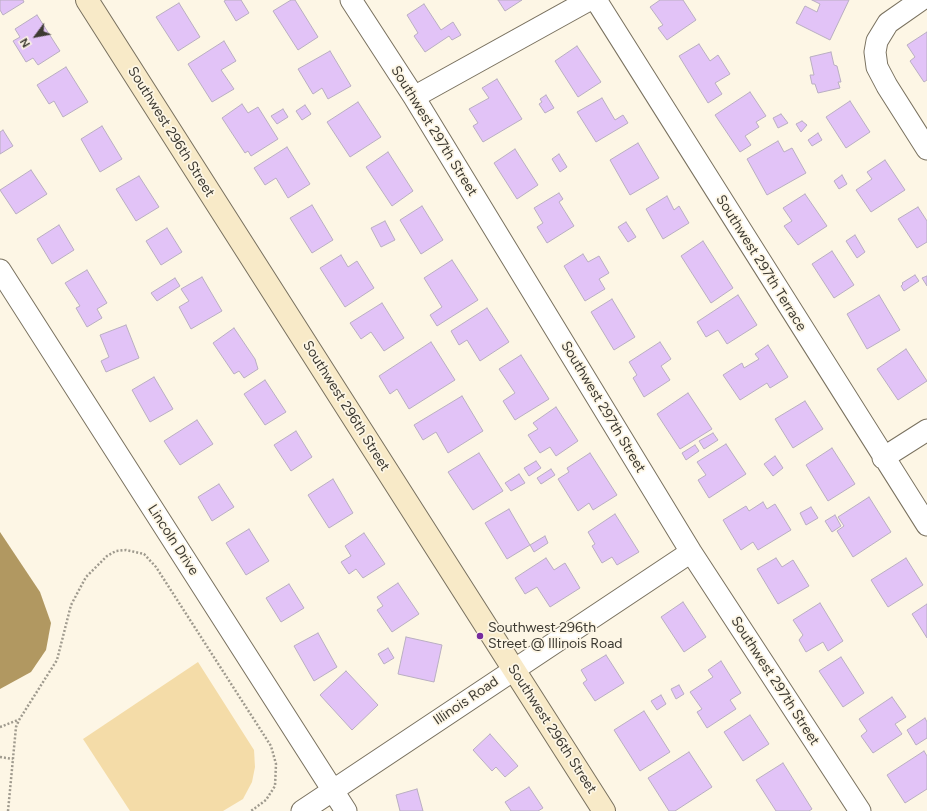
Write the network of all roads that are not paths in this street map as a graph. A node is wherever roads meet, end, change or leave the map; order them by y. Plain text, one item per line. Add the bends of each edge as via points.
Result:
1 (87, 0) edge
2 (351, 0) edge
3 (589, 0) edge
4 (596, 0) edge
5 (920, 0) edge
6 (414, 97) junction
7 (927, 149) edge
8 (0, 270) edge
9 (927, 430) edge
10 (883, 458) junction
11 (927, 525) edge
12 (691, 552) junction
13 (513, 669) junction
14 (332, 791) junction
15 (302, 811) edge
16 (346, 811) edge
17 (604, 811) edge
18 (860, 811) edge

1 - 13 street, Southwest 296th Street
2 - 6 street, Southwest 297th Street
3 - 6 street
4 - 10 street, Southwest 297th Terrace
5 - 7 street via 888,23 877,41 875,52 877,67 887,86
6 - 12 street, Southwest 297th Street
8 - 14 street, Lincoln Drive
9 - 10 street
10 - 11 street, Southwest 297th Terrace
12 - 13 street, Illinois Road
12 - 18 street, Southwest 297th Street
13 - 14 street, Illinois Road
13 - 17 street, Southwest 296th Street
14 - 15 street, Illinois Road
14 - 16 street, Lincoln Drive

